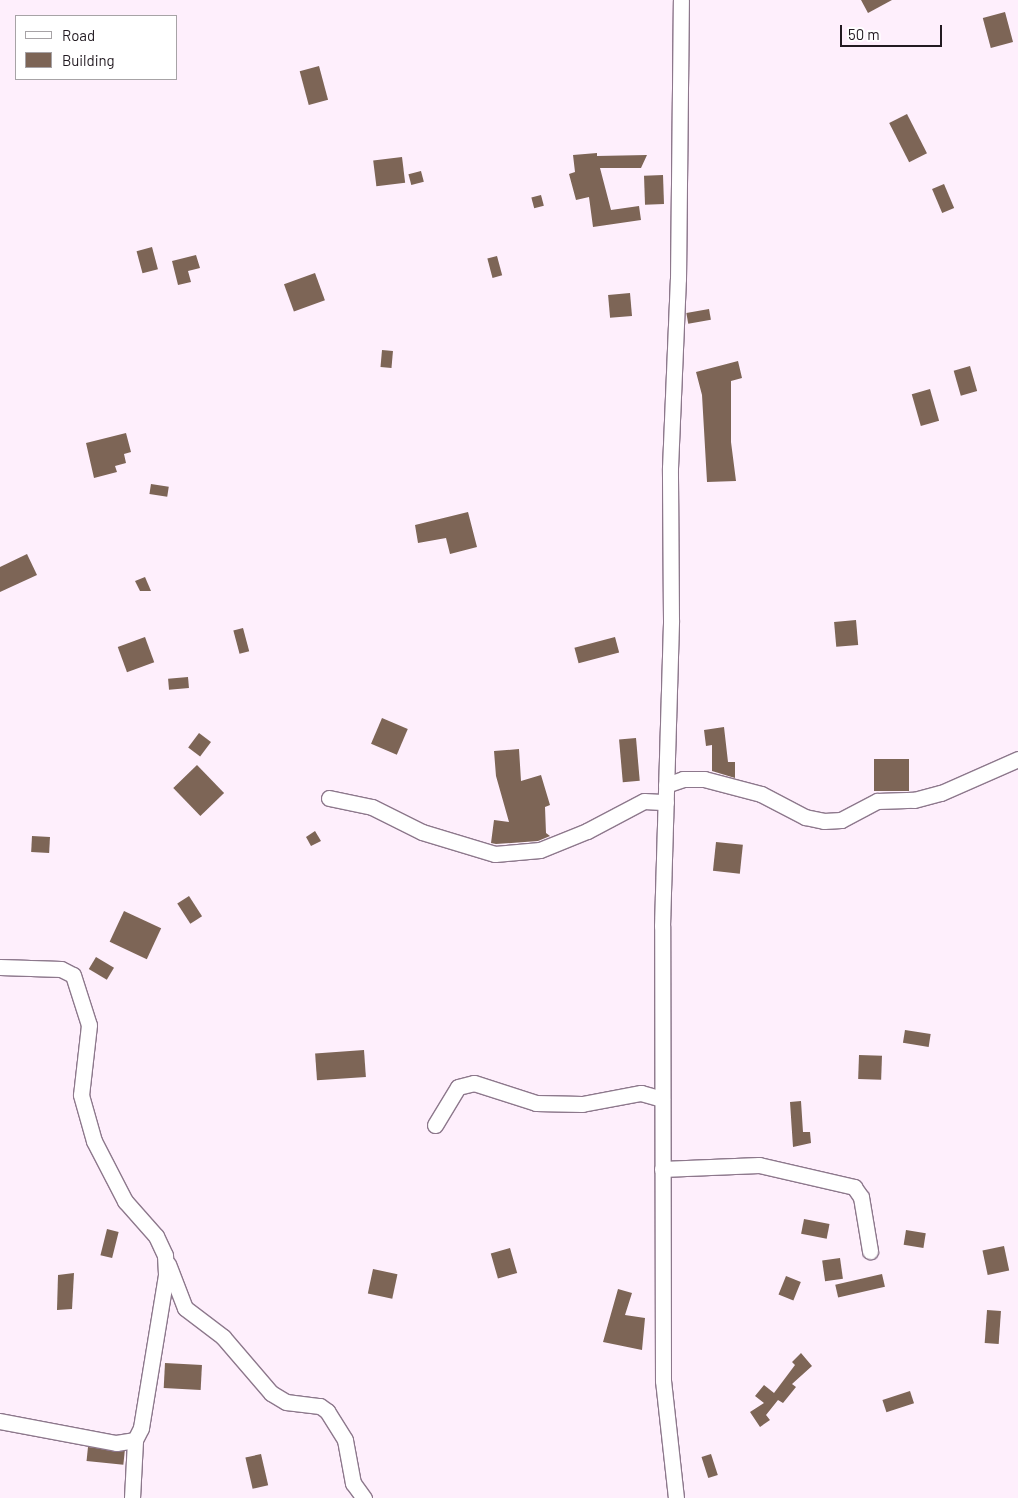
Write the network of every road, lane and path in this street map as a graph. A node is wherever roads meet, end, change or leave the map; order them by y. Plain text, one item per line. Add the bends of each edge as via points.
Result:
1 (681, 0) edge
2 (1018, 759) edge
3 (666, 785) junction
4 (329, 798) dead end
5 (666, 802) junction
6 (0, 967) edge
7 (662, 1099) junction
8 (435, 1125) dead end
9 (662, 1169) junction
10 (870, 1250) dead end
11 (165, 1255) junction
12 (0, 1421) edge
13 (135, 1440) junction
14 (132, 1498) edge
15 (364, 1498) edge
16 (676, 1498) edge

1 - 3 street via 678,279 670,468 672,620
2 - 3 street via 940,793 914,800 877,801 841,820 805,817 761,794 704,779 683,779
3 - 5 street
4 - 5 street via 372,807 422,832 496,854 540,850 587,831 644,801
5 - 7 street
6 - 11 street via 61,969 73,975 89,1025 82,1095 94,1141 125,1201 144,1219
7 - 8 street via 641,1093 582,1104 536,1103 474,1083 458,1087
7 - 9 street
9 - 10 street via 759,1165 854,1187 861,1197
9 - 16 street via 663,1381
11 - 13 street via 166,1275 141,1428
11 - 15 street via 185,1308 223,1337 271,1394 286,1402 320,1406 327,1411 345,1440 353,1483
12 - 13 street via 116,1443
13 - 14 street

